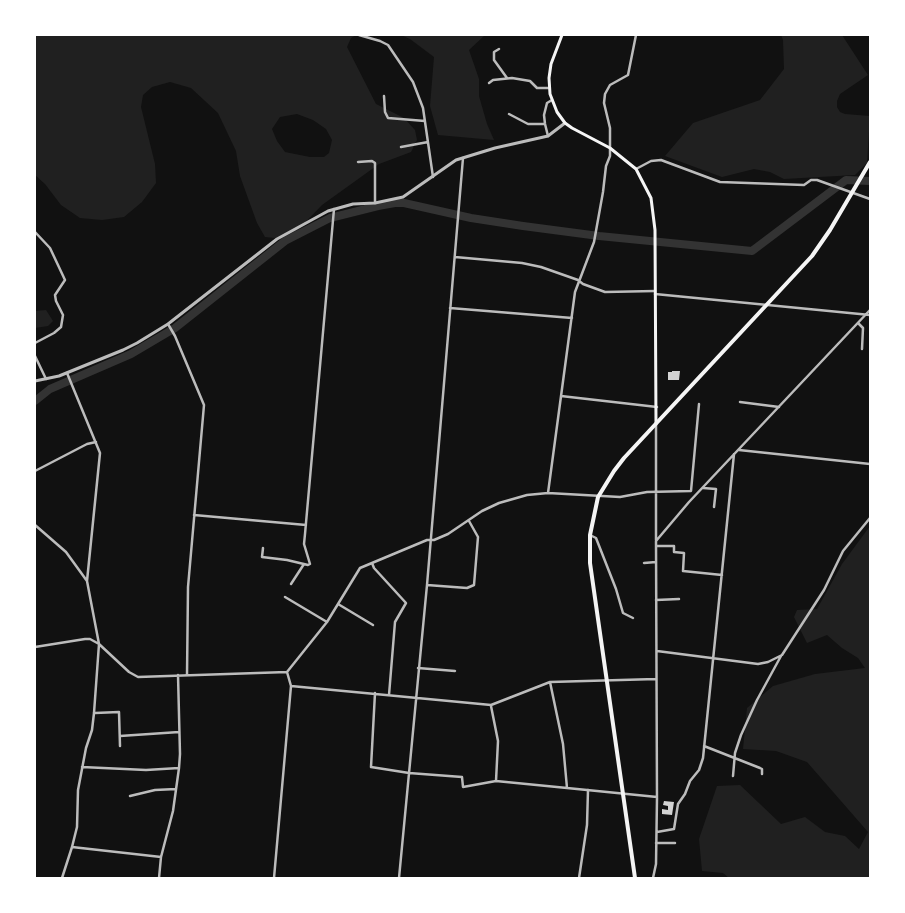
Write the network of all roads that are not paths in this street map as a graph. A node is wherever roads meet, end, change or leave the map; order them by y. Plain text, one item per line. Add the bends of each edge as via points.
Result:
1 (360, 35) edge
2 (562, 35) edge
3 (636, 35) edge
4 (499, 49) dead end
5 (507, 78) junction
6 (489, 83) dead end
7 (549, 88) junction
8 (384, 96) dead end
9 (552, 100) junction
10 (509, 114) dead end
11 (425, 121) junction
12 (565, 123) junction
13 (545, 124) junction
14 (548, 136) junction
15 (428, 142) junction
16 (401, 147) dead end
17 (610, 148) junction
18 (463, 158) junction
19 (358, 162) dead end
20 (870, 162) edge
21 (636, 169) junction
22 (433, 177) junction
23 (853, 192) junction
24 (870, 199) edge
25 (375, 203) junction
26 (334, 209) junction
27 (35, 232) edge
28 (455, 257) junction
29 (578, 280) junction
30 (655, 293) junction
31 (767, 306) junction
32 (450, 308) junction
33 (870, 310) edge
34 (865, 315) junction
35 (870, 315) edge
36 (572, 318) junction
37 (858, 322) junction
38 (168, 324) junction
39 (35, 343) edge
40 (862, 349) dead end
41 (35, 356) edge
42 (67, 373) junction
43 (46, 380) junction
44 (35, 381) edge
45 (561, 396) junction
46 (740, 402) dead end
47 (699, 404) dead end
48 (657, 407) junction
49 (779, 407) junction
50 (656, 424) junction
51 (96, 442) junction
52 (739, 450) junction
53 (734, 454) junction
54 (870, 464) edge
55 (35, 471) edge
56 (702, 489) junction
57 (691, 491) junction
58 (655, 492) junction
59 (548, 493) junction
60 (598, 497) junction
61 (714, 507) dead end
62 (194, 515) junction
63 (870, 518) edge
64 (469, 521) junction
65 (35, 525) edge
66 (306, 525) junction
67 (590, 535) junction
68 (430, 540) junction
69 (656, 541) junction
70 (656, 546) junction
71 (263, 548) dead end
72 (656, 562) junction
73 (372, 563) junction
74 (644, 563) dead end
75 (304, 564) junction
76 (722, 575) junction
77 (87, 581) junction
78 (291, 584) dead end
79 (426, 584) junction
80 (285, 597) dead end
81 (678, 599) dead end
82 (656, 600) junction
83 (338, 604) junction
84 (633, 618) dead end
85 (327, 622) junction
86 (373, 626) dead end
87 (99, 644) junction
88 (35, 647) edge
89 (657, 651) junction
90 (782, 655) junction
91 (713, 658) junction
92 (418, 668) junction
93 (455, 671) dead end
94 (287, 672) junction
95 (178, 675) junction
96 (187, 675) junction
97 (656, 679) junction
98 (606, 680) junction
99 (550, 682) junction
100 (291, 686) junction
101 (376, 693) junction
102 (389, 695) junction
103 (415, 698) junction
104 (491, 705) junction
105 (94, 713) junction
106 (180, 732) junction
107 (120, 736) junction
108 (120, 746) dead end
109 (704, 746) junction
110 (734, 757) junction
111 (82, 767) junction
112 (179, 768) junction
113 (408, 773) junction
114 (762, 774) dead end
115 (733, 776) dead end
116 (496, 781) junction
117 (567, 788) junction
118 (176, 789) junction
119 (588, 790) junction
120 (622, 794) junction
121 (130, 796) dead end
122 (657, 797) junction
123 (657, 832) junction
124 (656, 843) junction
125 (675, 843) dead end
126 (72, 847) junction
127 (161, 858) junction
128 (62, 878) edge
129 (159, 878) edge
130 (274, 878) edge
131 (399, 878) edge
132 (579, 878) edge
133 (635, 878) edge
134 (653, 878) edge

1 - 11 street via 388,45 413,82
2 - 7 main road via 551,64
3 - 17 street via 628,75 610,84 605,94
4 - 5 street via 494,52 494,60
5 - 6 street
5 - 7 street via 528,80 537,88
7 - 9 main road
8 - 11 street via 388,118
9 - 12 main road
9 - 13 street via 546,107
10 - 13 street via 528,124
11 - 15 street
12 - 14 street
12 - 17 main road
13 - 14 street
14 - 18 street
15 - 16 street
15 - 22 street
17 - 21 main road
17 - 29 street via 596,234
18 - 22 street
18 - 28 street
19 - 25 street via 372,161 375,164
20 - 23 highway
21 - 23 street via 661,160 727,183 804,185 817,180
21 - 30 main road via 651,198 654,214
22 - 25 street via 402,197
23 - 24 street
23 - 31 highway via 812,256
25 - 26 street
26 - 38 street via 277,239
26 - 66 street
27 - 39 street via 50,248 64,281 55,295 63,315 61,327
28 - 29 street via 526,264
28 - 32 street
29 - 30 street via 605,292
29 - 36 street
30 - 31 street
30 - 48 main road
31 - 34 street
31 - 50 highway
32 - 36 street
32 - 68 street
33 - 34 street
34 - 35 street
34 - 37 street
36 - 45 street
37 - 40 street via 863,328
37 - 49 street
38 - 42 street via 123,350
38 - 62 street via 204,405
41 - 43 street
42 - 43 street
42 - 51 street
43 - 44 street
45 - 48 street
45 - 59 street
46 - 49 street
47 - 57 street
48 - 50 main road
49 - 52 street
50 - 58 street
50 - 60 highway via 618,465
51 - 55 street
51 - 77 street via 100,456
52 - 53 street
52 - 54 street
53 - 56 street
53 - 76 street
56 - 57 street
56 - 61 street via 716,489
56 - 69 street
57 - 58 street
58 - 60 street
58 - 69 street
59 - 60 street
59 - 64 street via 505,500
60 - 67 highway
62 - 66 street
62 - 96 street via 188,587
63 - 90 street via 843,551 824,590
64 - 68 street
64 - 79 street via 478,537 474,585 467,588
65 - 77 street via 75,561
66 - 75 street via 304,544 310,564
67 - 84 street via 596,538 623,613
67 - 98 highway via 590,563
68 - 73 street
68 - 79 street
69 - 70 street
70 - 72 street
70 - 76 street via 674,546 674,552 684,553 683,570
71 - 75 street via 262,557
72 - 74 street
72 - 82 street
73 - 83 street via 360,568
73 - 102 street via 406,603 395,622
75 - 78 street
76 - 91 street
77 - 87 street
79 - 92 street
80 - 85 street
81 - 82 street
82 - 89 street
83 - 85 street
83 - 86 street
85 - 94 street
87 - 88 street via 85,639
87 - 95 street via 134,676
87 - 105 street
89 - 91 street
89 - 97 street
90 - 91 street via 758,664
90 - 110 street via 757,700
91 - 109 street
92 - 93 street
92 - 103 street
94 - 96 street
94 - 100 street
95 - 96 street
95 - 106 street
97 - 98 street
97 - 122 street
98 - 99 street
98 - 120 highway
99 - 104 street
99 - 117 street via 563,744
100 - 101 street
100 - 130 street
101 - 102 street
101 - 113 street via 371,767
102 - 103 street
103 - 104 street
103 - 113 street
104 - 116 street via 498,741
105 - 107 street via 119,712
105 - 111 street
106 - 107 street
106 - 112 street
107 - 108 street
109 - 110 street
109 - 123 street via 699,770 678,804 674,829
110 - 114 street via 760,768
110 - 115 street
111 - 112 street
111 - 126 street
112 - 118 street
113 - 116 street via 462,777 463,786
113 - 131 street
116 - 117 street
117 - 119 street
118 - 121 street
118 - 127 street
119 - 120 street
119 - 132 street via 587,832
120 - 122 street
120 - 133 highway
122 - 123 street
123 - 124 street
124 - 125 street
124 - 134 street
126 - 127 street
126 - 128 street
127 - 129 street

